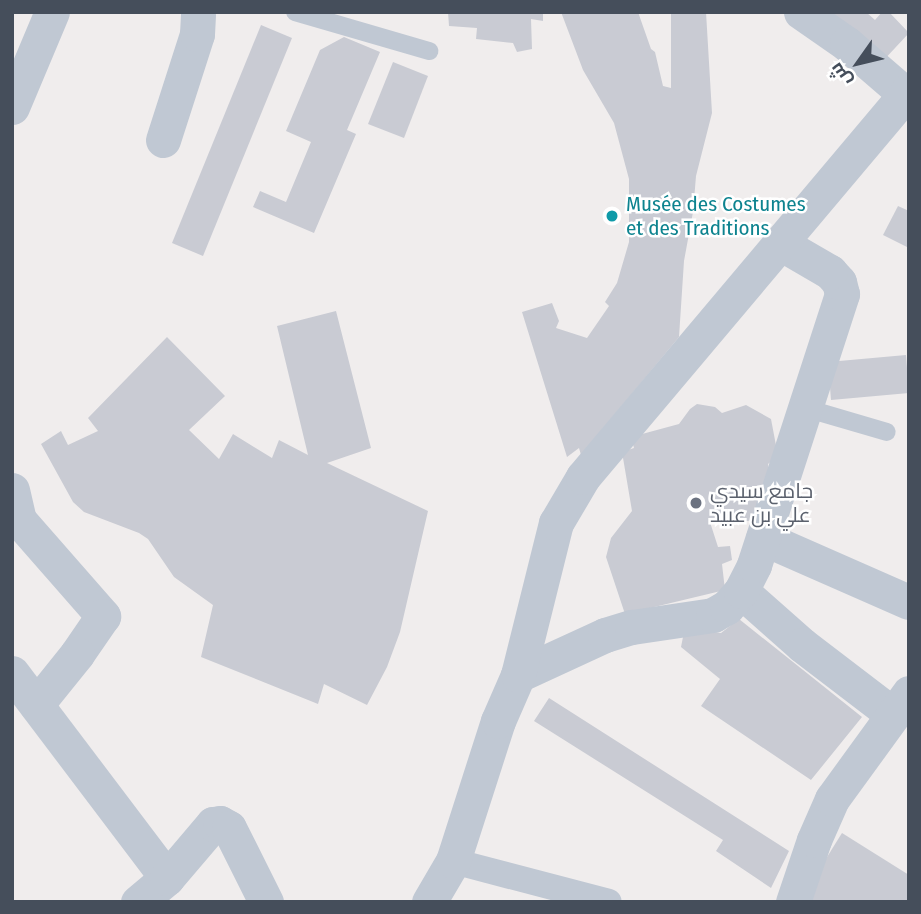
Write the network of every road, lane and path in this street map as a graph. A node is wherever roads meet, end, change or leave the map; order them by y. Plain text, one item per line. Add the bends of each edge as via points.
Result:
1 (52, 12) edge
2 (295, 12) edge
3 (801, 12) edge
4 (196, 13) edge
5 (429, 51) dead end
6 (907, 92) edge
7 (12, 107) edge
8 (163, 139) dead end
9 (780, 243) junction
10 (805, 408) junction
11 (887, 432) dead end
12 (12, 491) edge
13 (763, 538) junction
14 (741, 591) junction
15 (909, 602) edge
16 (12, 673) edge
17 (518, 675) junction
18 (900, 703) edge
19 (36, 705) junction
20 (453, 860) junction
21 (167, 878) junction
22 (138, 902) edge
23 (266, 902) edge
24 (429, 902) edge
25 (609, 902) edge
26 (793, 902) edge

1 - 7 street
2 - 5 lane
3 - 6 street
4 - 8 street via 198,34
6 - 9 street
9 - 10 street via 830,272 842,293
9 - 17 street via 583,477 556,523
10 - 11 lane
10 - 13 street
12 - 19 street via 19,520 103,616
13 - 14 street
13 - 15 street
14 - 17 street via 713,615 618,631
14 - 18 street via 802,645
16 - 19 street
17 - 20 street via 498,721
18 - 26 street via 832,799
19 - 21 street
20 - 24 street
20 - 25 street
21 - 22 street
21 - 23 street via 213,824 220,823 229,828

